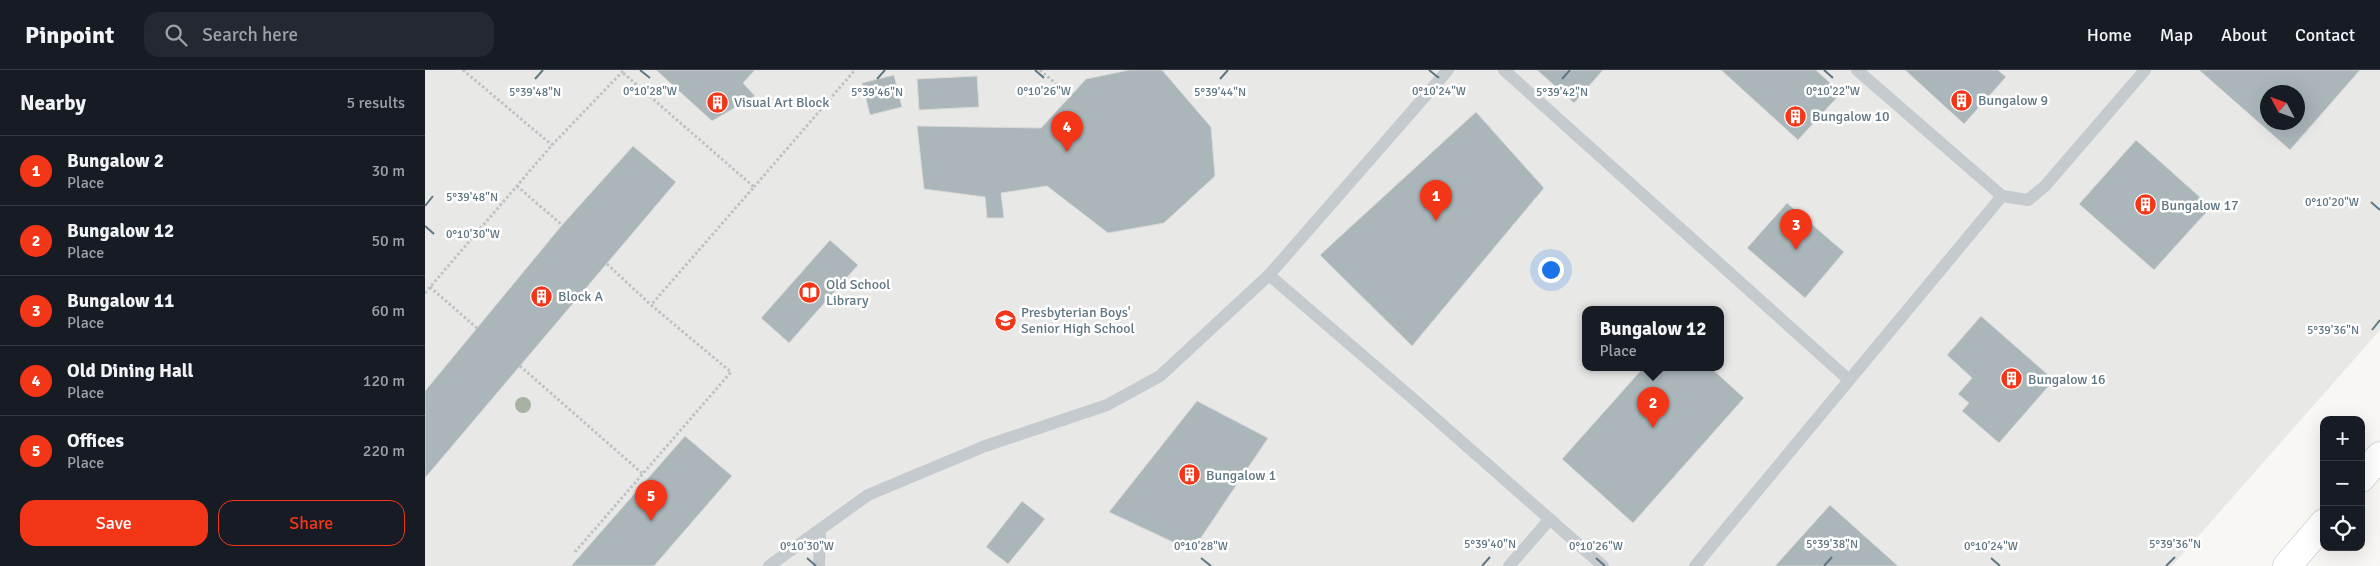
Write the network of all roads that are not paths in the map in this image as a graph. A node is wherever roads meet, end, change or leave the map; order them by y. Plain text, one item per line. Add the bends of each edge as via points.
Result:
1 (1448, 70) edge
2 (1504, 70) edge
3 (1857, 70) edge
4 (2145, 70) edge
5 (2002, 196) junction
6 (1269, 275) junction
7 (1849, 380) junction
8 (2380, 456) edge
9 (2365, 473) edge
10 (1550, 519) junction
11 (2320, 528) edge
12 (820, 530) junction
13 (769, 566) edge
14 (819, 566) edge
15 (1509, 566) edge
16 (1603, 566) edge
17 (1695, 566) edge
18 (2287, 566) edge

1 - 6 lane
2 - 7 lane
3 - 5 lane
4 - 5 lane via 2045,186 2028,200
5 - 7 lane
6 - 10 lane
6 - 12 lane via 1160,376 1107,405 985,446 868,494
7 - 17 lane
8 - 9 street
10 - 15 lane
10 - 16 lane
11 - 18 street
12 - 13 lane
12 - 14 lane

